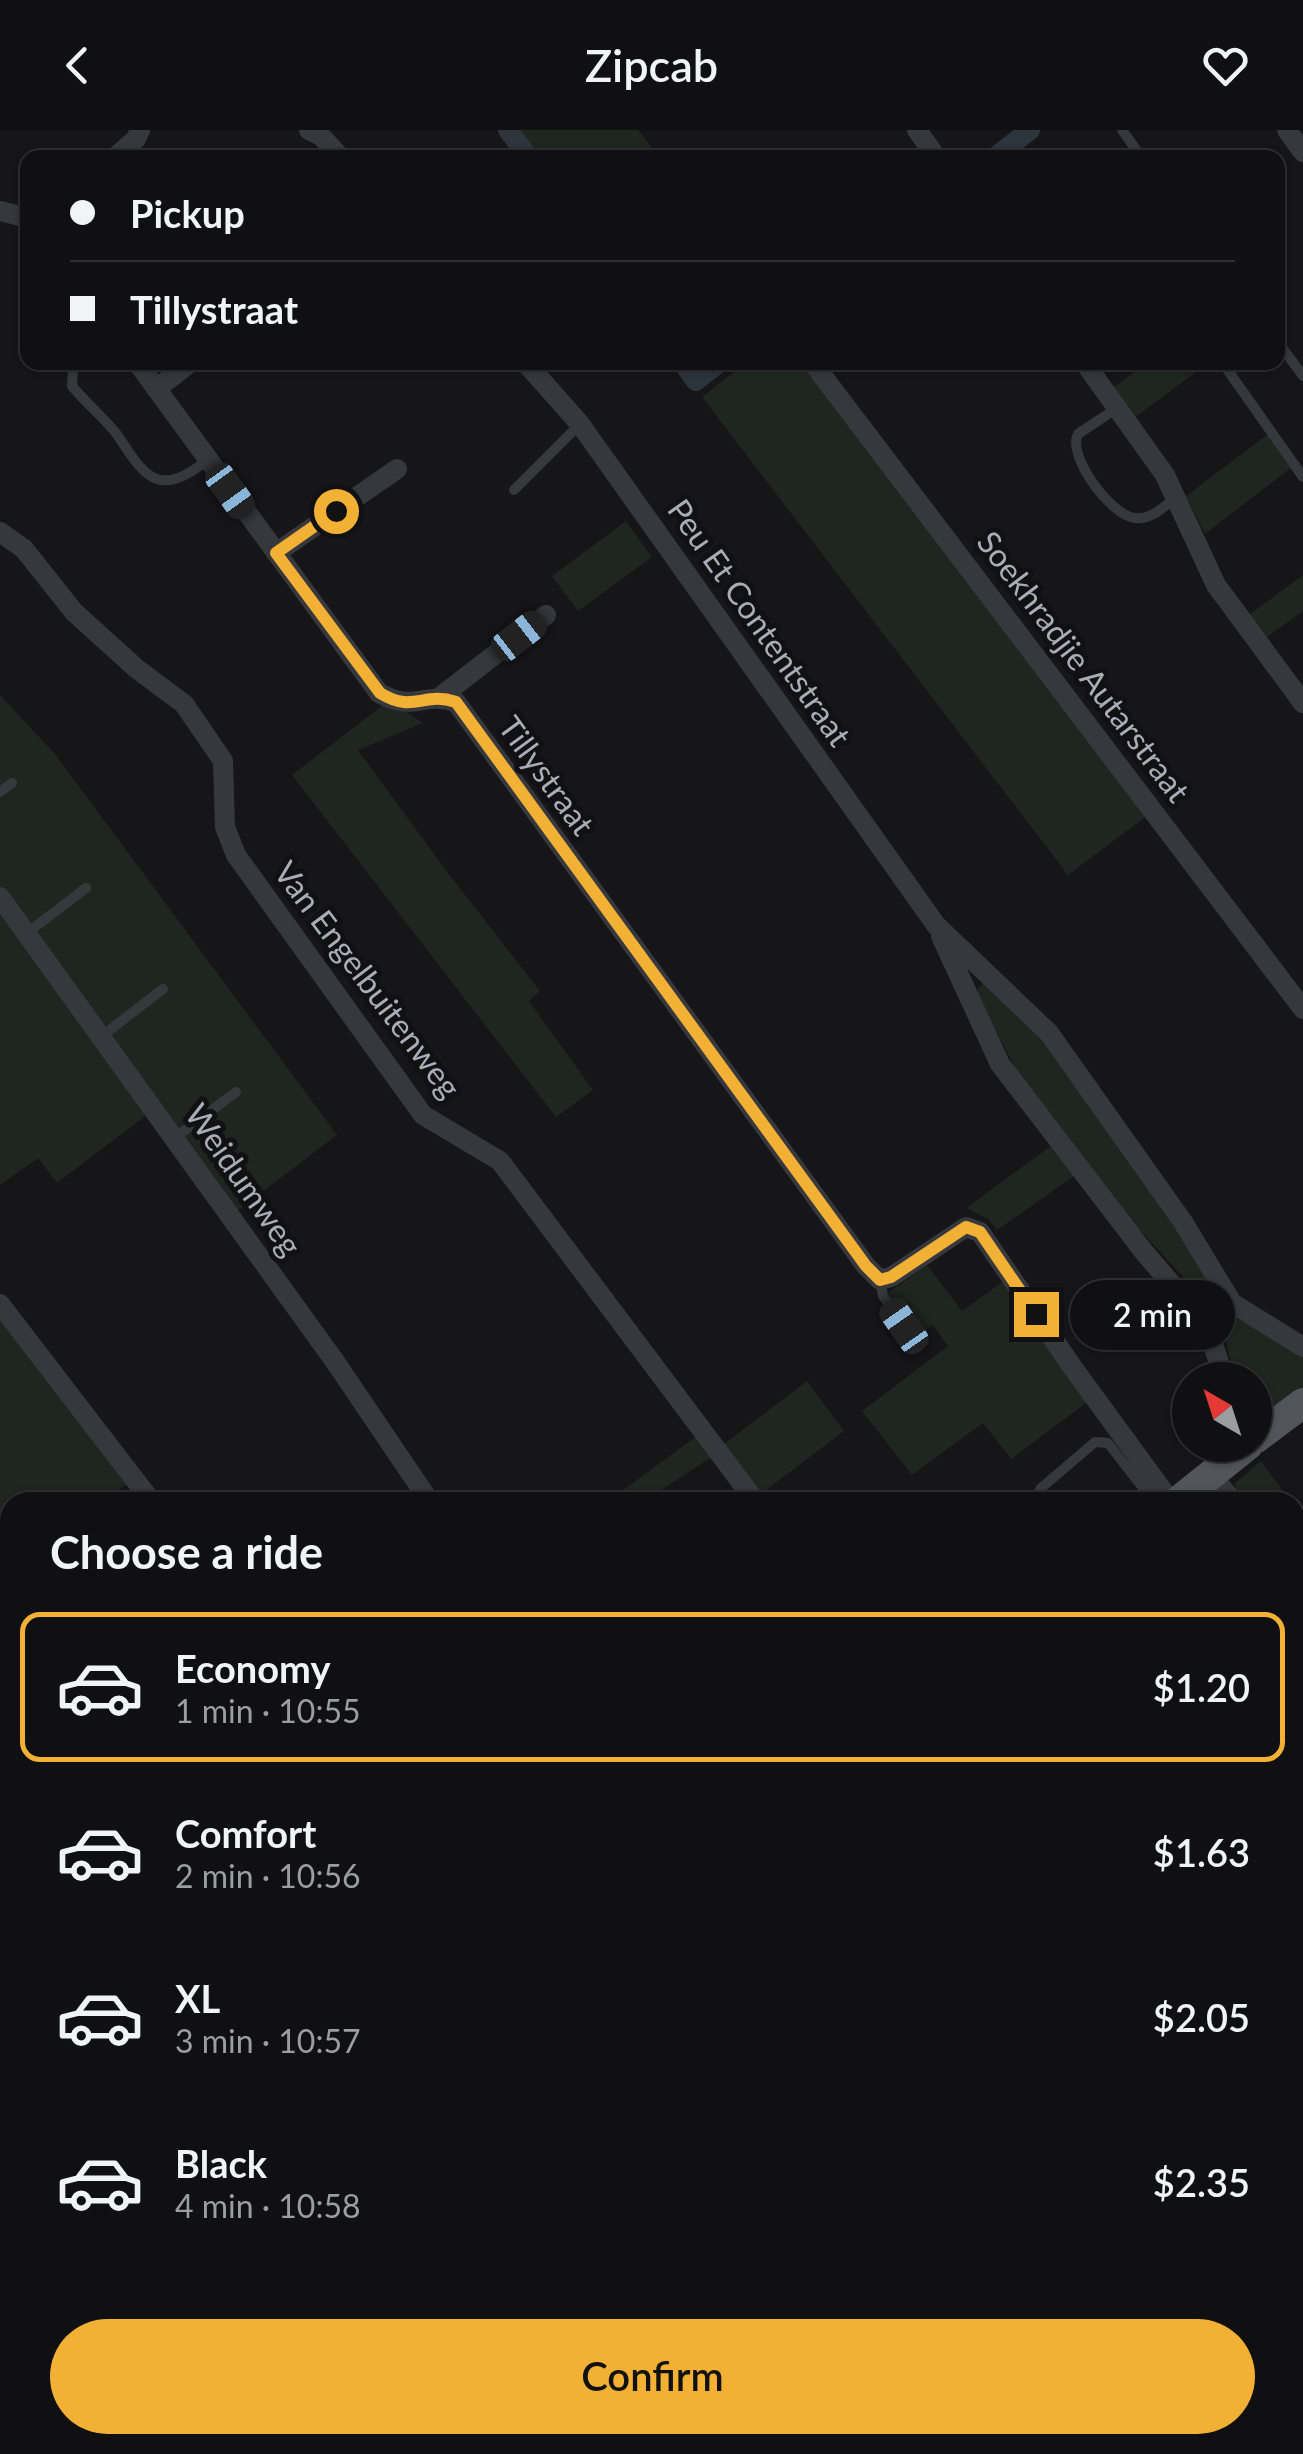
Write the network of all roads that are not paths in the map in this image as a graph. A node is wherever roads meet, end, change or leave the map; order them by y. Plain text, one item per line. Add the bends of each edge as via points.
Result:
1 (140, 130) edge
2 (1287, 130) edge
3 (123, 150) edge
4 (1303, 152) edge
5 (1285, 352) edge
6 (73, 370) edge
7 (143, 370) edge
8 (181, 370) edge
9 (532, 370) edge
10 (818, 370) edge
11 (1090, 370) edge
12 (1228, 370) edge
13 (1303, 376) edge
14 (156, 389) junction
15 (1116, 408) junction
16 (580, 424) junction
17 (208, 460) junction
18 (396, 470) dead end
19 (1303, 476) edge
20 (514, 490) dead end
21 (1176, 496) junction
22 (0, 532) edge
23 (276, 553) junction
24 (546, 615) dead end
25 (440, 696) junction
26 (1303, 704) edge
27 (12, 784) dead end
28 (0, 792) edge
29 (86, 888) dead end
30 (0, 897) edge
31 (936, 925) junction
32 (26, 933) junction
33 (163, 989) dead end
34 (1303, 1010) edge
35 (102, 1036) junction
36 (236, 1092) dead end
37 (176, 1138) junction
38 (880, 1280) junction
39 (0, 1304) edge
40 (1232, 1304) junction
41 (1206, 1324) junction
42 (904, 1326) dead end
43 (1303, 1347) edge
44 (1219, 1362) edge
45 (1297, 1412) edge
46 (1272, 1428) edge
47 (1228, 1462) edge
48 (1212, 1475) junction
49 (1040, 1489) dead end
50 (144, 1492) edge
51 (423, 1492) edge
52 (748, 1492) edge
53 (1146, 1492) edge
54 (1166, 1492) edge
55 (1188, 1492) edge
56 (1226, 1492) edge

1 - 3 street
2 - 4 street
5 - 13 lane
6 - 17 lane via 72,386 158,479 188,474
7 - 14 street
8 - 14 street
9 - 16 street, Peu Et Contentstraat
10 - 34 street, Soekhradjie Autarstraat
11 - 15 street
12 - 19 lane
14 - 17 street
15 - 21 street
15 - 21 lane via 1074,440 1096,490 1131,518 1145,518
16 - 20 lane
16 - 31 street, Peu Et Contentstraat
17 - 23 street
18 - 23 street
21 - 26 street via 1216,586
22 - 52 street, Van Engelbuitenweg via 24,549 74,612 184,704 222,761 225,827 236,855 422,1114 500,1162
23 - 25 street via 380,693 409,705
24 - 25 street
25 - 38 street, Tillystraat via 456,702
27 - 28 lane
29 - 32 lane
30 - 32 street, Weidumweg
31 - 40 street, Peu Et Contentstraat via 1049,1033 1183,1222
31 - 41 street, Peu Et Contentstraat via 1000,1064
32 - 35 street, Weidumweg
33 - 35 lane
35 - 37 street, Weidumweg
36 - 37 lane
37 - 51 street, Weidumweg
38 - 42 lane, Tillystraat
38 - 54 street via 954,1232 980,1232
39 - 50 street
40 - 41 street
40 - 43 street, Peu Et Contentstraat
41 - 44 street, Peu Et Contentstraat
45 - 46 main road
47 - 48 main road
48 - 55 main road
48 - 56 street
49 - 53 lane via 1102,1441

